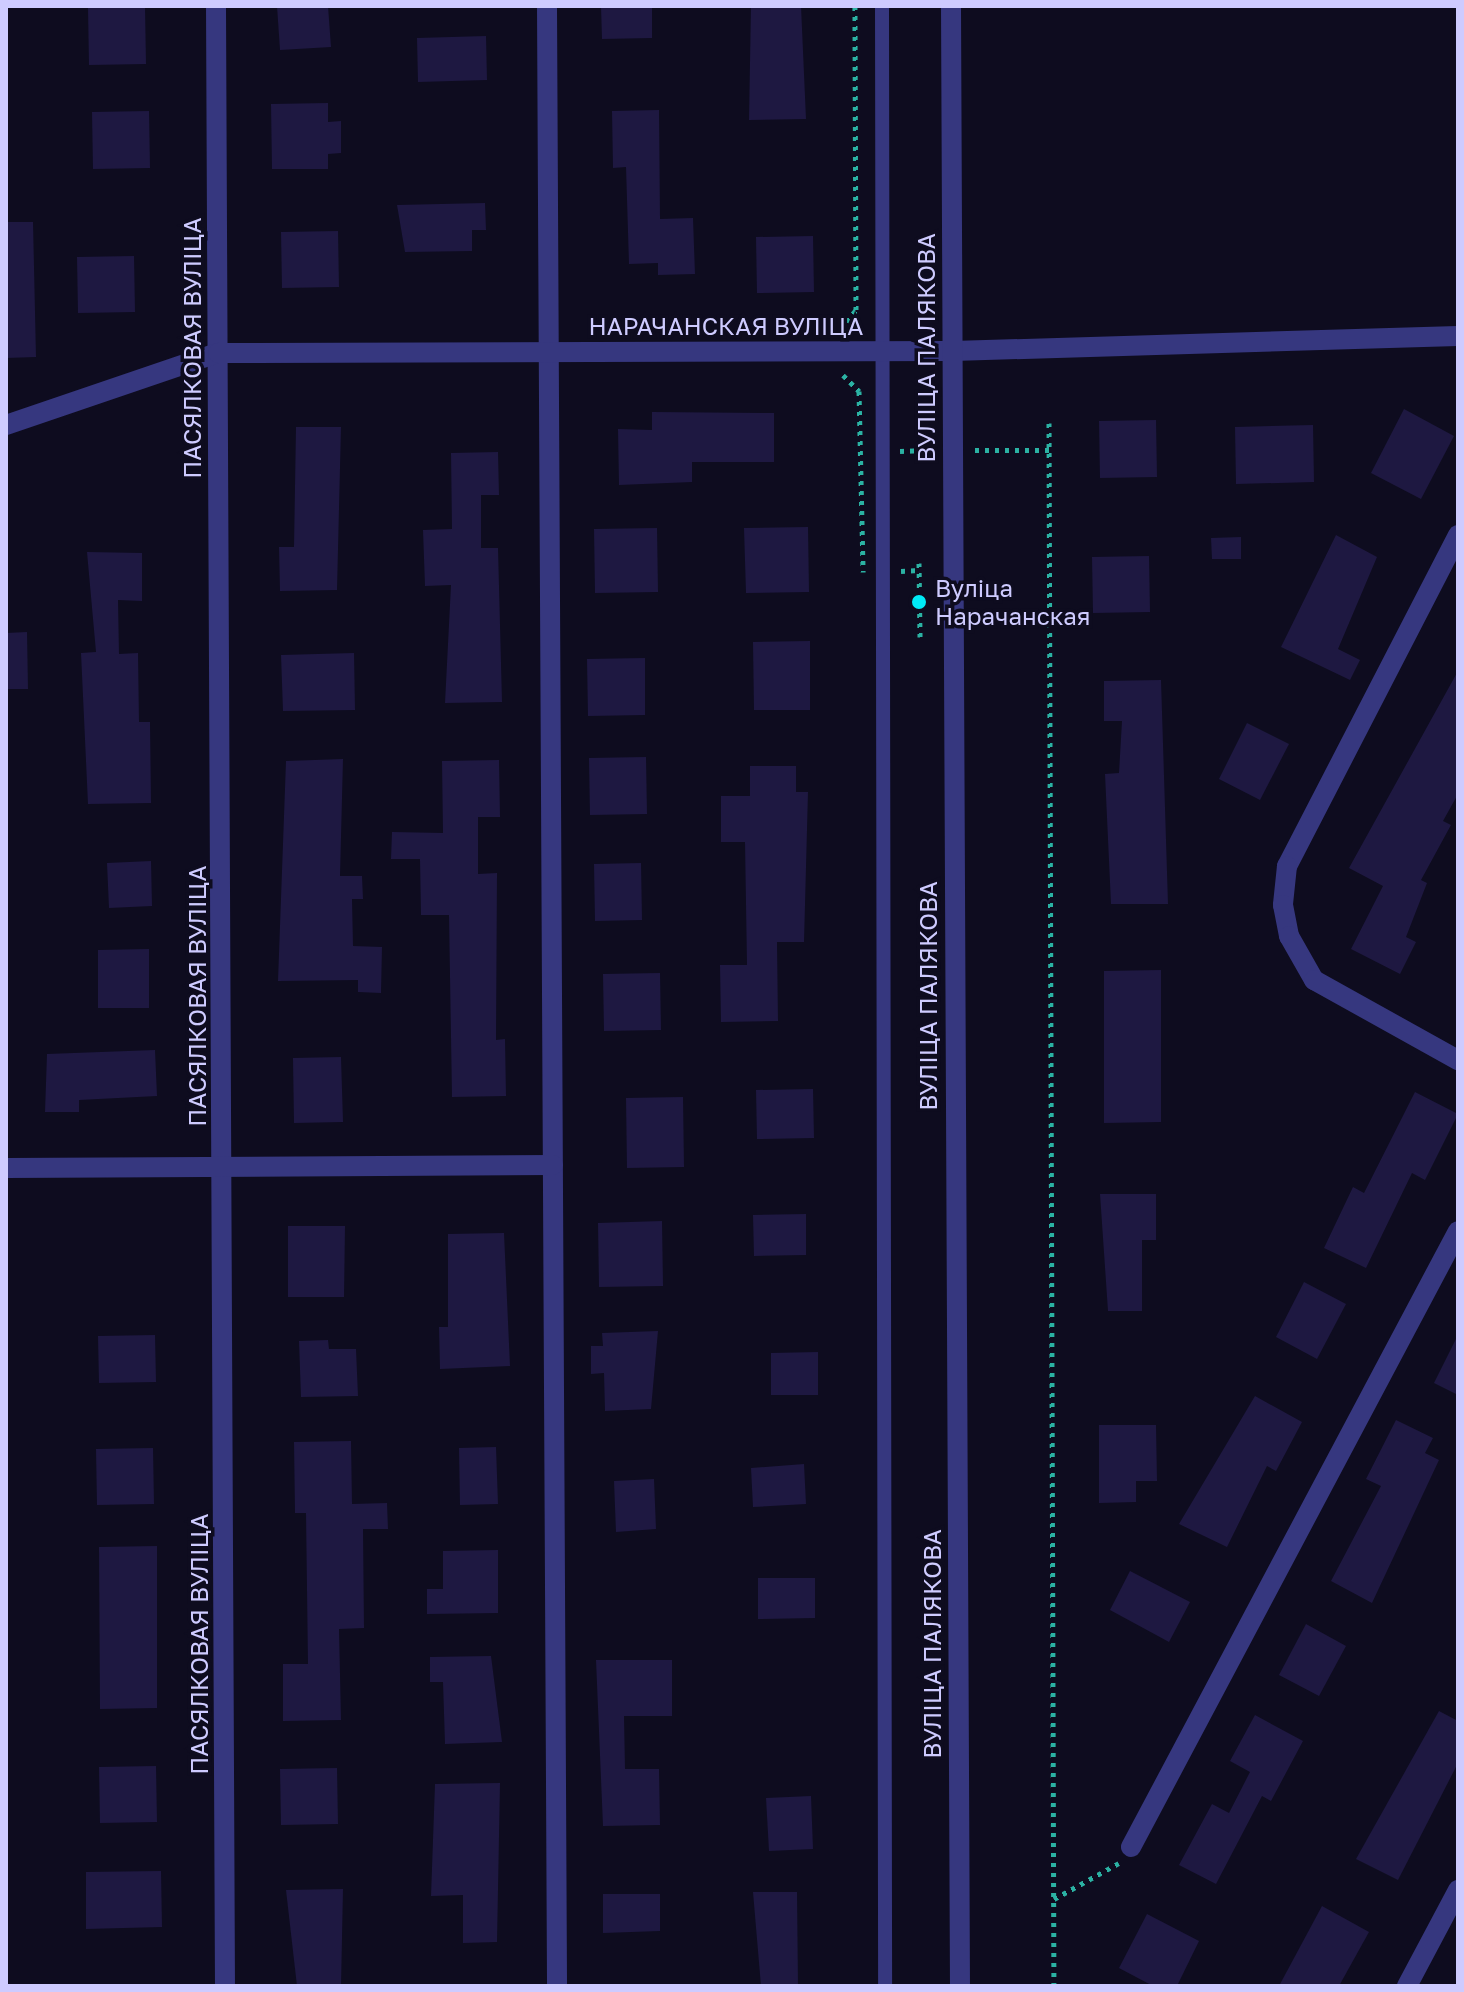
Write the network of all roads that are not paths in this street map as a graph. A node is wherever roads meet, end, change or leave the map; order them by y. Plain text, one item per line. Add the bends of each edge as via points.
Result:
1 (216, 6) edge
2 (547, 6) edge
3 (882, 6) edge
4 (951, 6) edge
5 (1458, 336) edge
6 (883, 351) junction
7 (953, 351) junction
8 (549, 352) junction
9 (218, 353) junction
10 (6, 425) edge
11 (1458, 535) edge
12 (1458, 1060) edge
13 (553, 1165) junction
14 (6, 1168) edge
15 (224, 1168) junction
16 (1458, 1231) edge
17 (1131, 1847) road end
18 (1458, 1890) edge
19 (225, 1986) edge
20 (557, 1986) edge
21 (885, 1986) edge
22 (960, 1986) edge
23 (1407, 1986) edge

1 - 9 street, ПАСЯЛКОВАЯ ВУЛІЦА
2 - 8 street
3 - 6 lane
4 - 7 street, ВУЛІЦА ПАЛЯКОВА
5 - 7 street, НАРАЧАНСКАЯ ВУЛІЦА
6 - 7 street, НАРАЧАНСКАЯ ВУЛІЦА
6 - 8 street, НАРАЧАНСКАЯ ВУЛІЦА
6 - 21 lane
7 - 22 street, ВУЛІЦА ПАЛЯКОВА
8 - 9 street, НАРАЧАНСКАЯ ВУЛІЦА
8 - 13 street
9 - 10 street, НАРАЧАНСКАЯ ВУЛІЦА
9 - 15 street, ПАСЯЛКОВАЯ ВУЛІЦА
11 - 12 street via 1287,866 1283,905 1289,936 1314,980
13 - 15 street
13 - 20 street
14 - 15 street
15 - 19 street, ПАСЯЛКОВАЯ ВУЛІЦА
16 - 17 street
18 - 23 street

